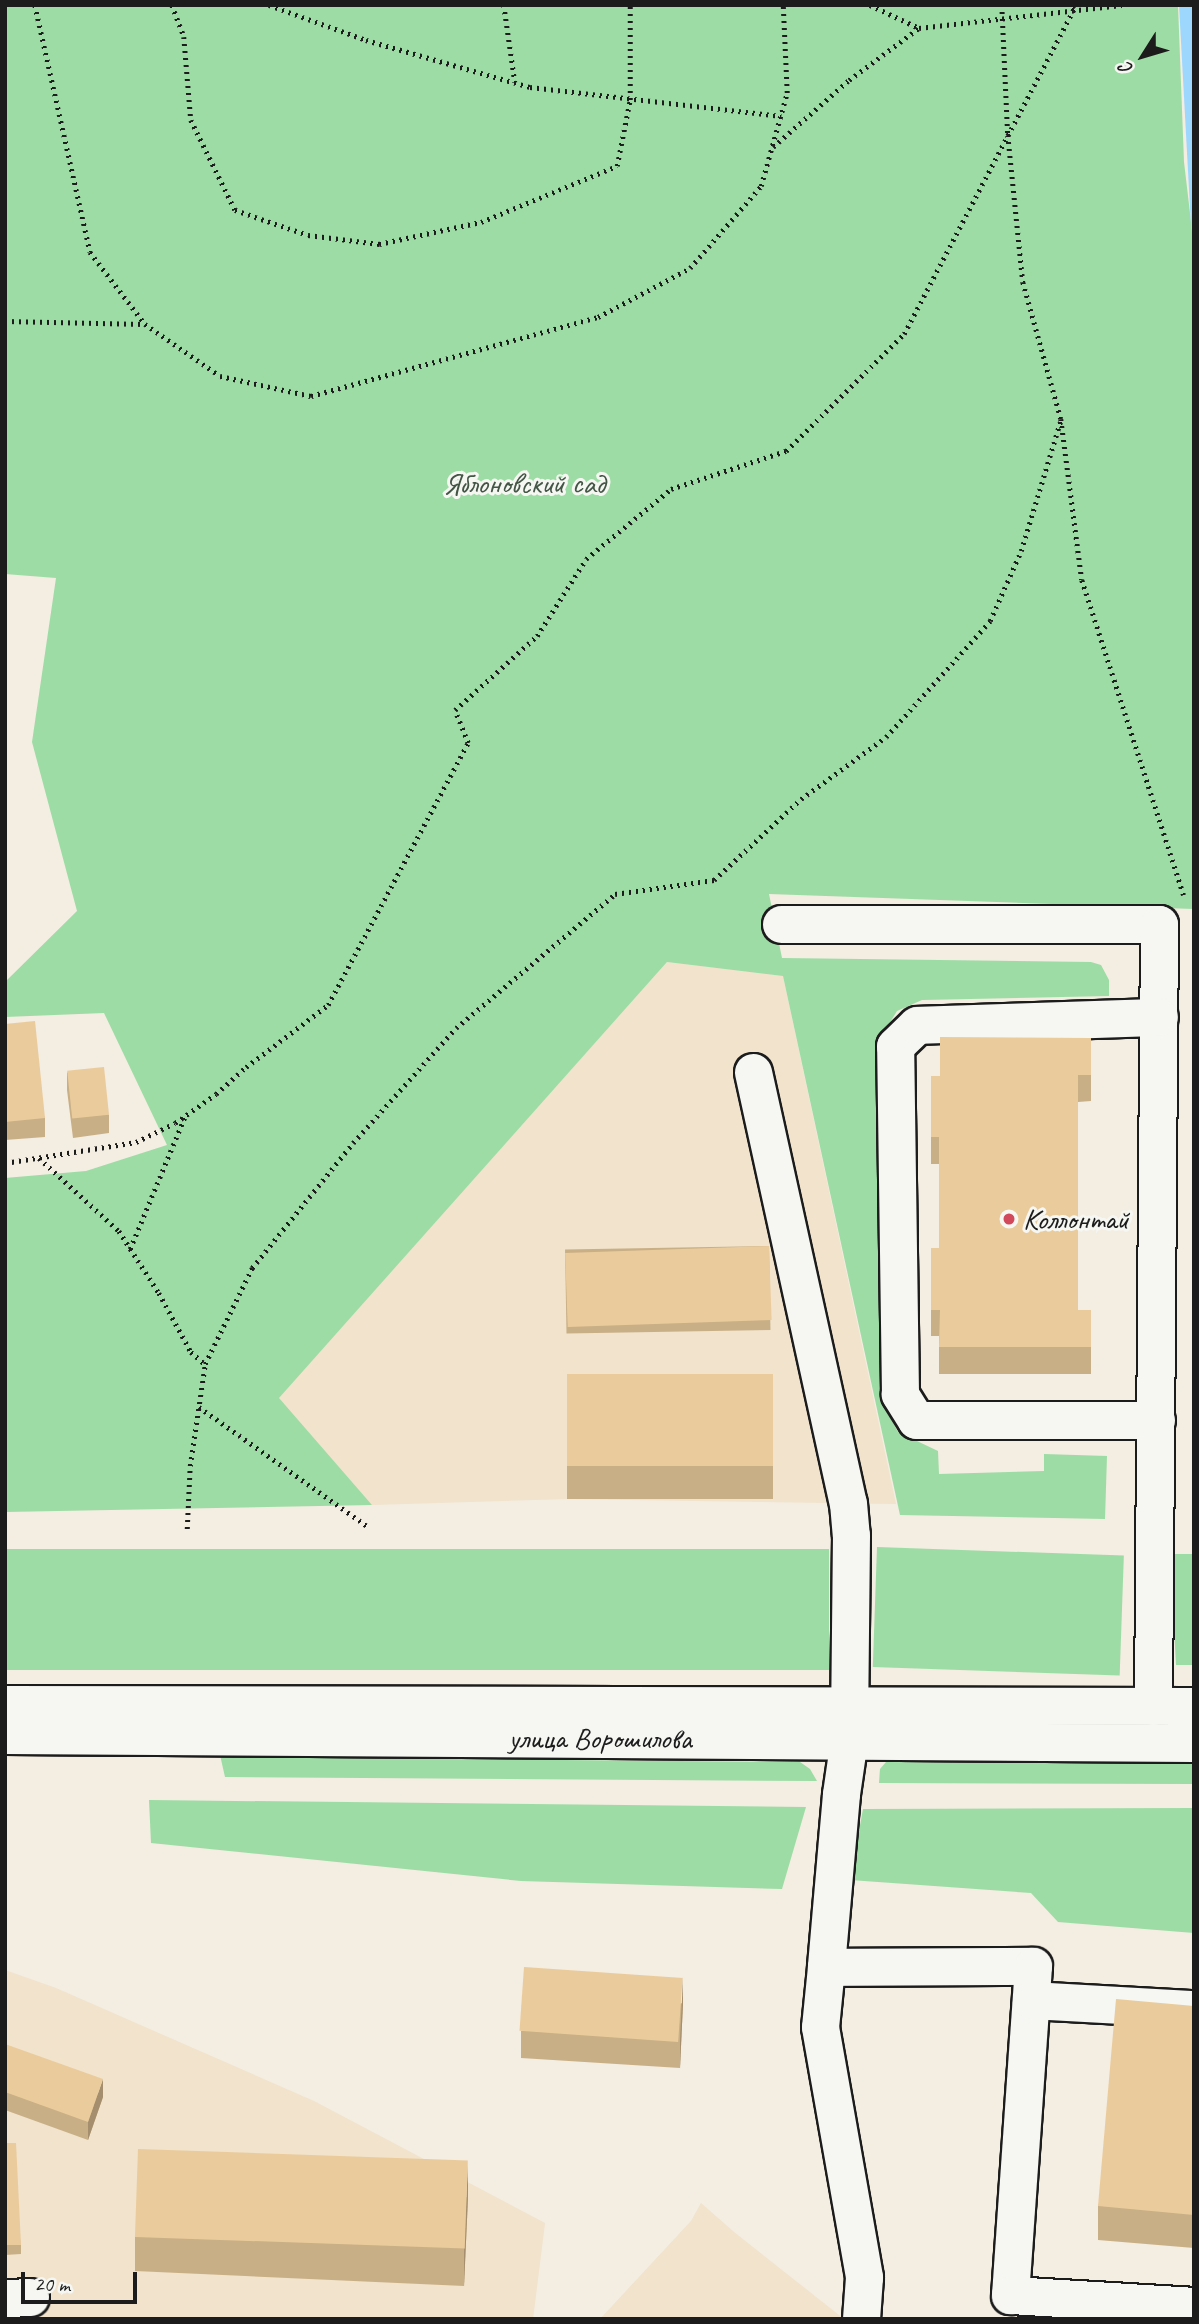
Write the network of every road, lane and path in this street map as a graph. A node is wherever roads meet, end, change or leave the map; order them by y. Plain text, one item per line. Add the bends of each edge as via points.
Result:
1 (34, 5) edge
2 (172, 5) edge
3 (269, 5) edge
4 (503, 5) edge
5 (630, 5) edge
6 (783, 5) edge
7 (870, 5) edge
8 (1002, 5) edge
9 (1122, 5) edge
10 (1072, 7) edge
11 (1002, 21) junction
12 (919, 28) junction
13 (515, 82) junction
14 (630, 100) junction
15 (781, 117) junction
16 (1008, 135) junction
17 (771, 149) junction
18 (5, 321) edge
19 (145, 324) junction
20 (1061, 419) junction
21 (1188, 906) dead end
22 (781, 924) dead end
23 (1159, 1017) junction
24 (753, 1072) dead end
25 (186, 1115) junction
26 (38, 1157) junction
27 (5, 1163) edge
28 (130, 1249) junction
29 (205, 1364) junction
30 (199, 1407) junction
31 (1156, 1420) junction
32 (370, 1528) dead end
33 (187, 1529) dead end
34 (5, 1704) edge
35 (1153, 1706) junction
36 (1194, 1706) edge
37 (849, 1723) junction
38 (5, 1735) edge
39 (1194, 1743) edge
40 (825, 1967) junction
41 (1031, 2000) junction
42 (1194, 2010) edge
43 (1194, 2306) edge
44 (862, 2319) edge

1 - 19 path via 90,252
2 - 14 path via 184,37 191,120 235,210 308,234 379,244 494,217 617,166
3 - 13 path via 366,40
4 - 13 path
5 - 14 path
6 - 15 path via 787,93
7 - 12 path
8 - 11 path
9 - 10 path
10 - 11 path
10 - 16 path
11 - 12 path
11 - 16 path
12 - 17 path via 849,80
13 - 14 path
14 - 15 path
15 - 17 path
16 - 20 path via 1023,282
16 - 25 path via 904,334 786,451 671,489 586,559 537,636 455,710 468,743 328,1005
17 - 19 path via 761,186 690,268 598,317 311,396 220,376
18 - 19 path
20 - 21 path via 1082,580
20 - 29 path via 1021,551 990,621 886,737 802,799 714,880 615,894 456,1028 353,1143 252,1268
22 - 23 street via 1160,924
23 - 31 street
23 - 31 street via 917,1026 895,1046 900,1394 916,1420
24 - 37 street via 848,1503
25 - 26 path via 136,1142
25 - 28 path
26 - 27 path
26 - 28 path via 119,1231
28 - 29 path via 191,1352
29 - 30 path
30 - 32 path
30 - 33 path
31 - 35 street
34 - 37 street, улица Ворошилова
35 - 36 street, улица Ворошилова
35 - 37 street, улица Ворошилова
37 - 38 street, улица Ворошилова
37 - 39 street, улица Ворошилова
37 - 40 street
40 - 41 street via 1033,1966
40 - 44 street via 820,2027 864,2277
41 - 42 street
41 - 43 street via 1010,2295

